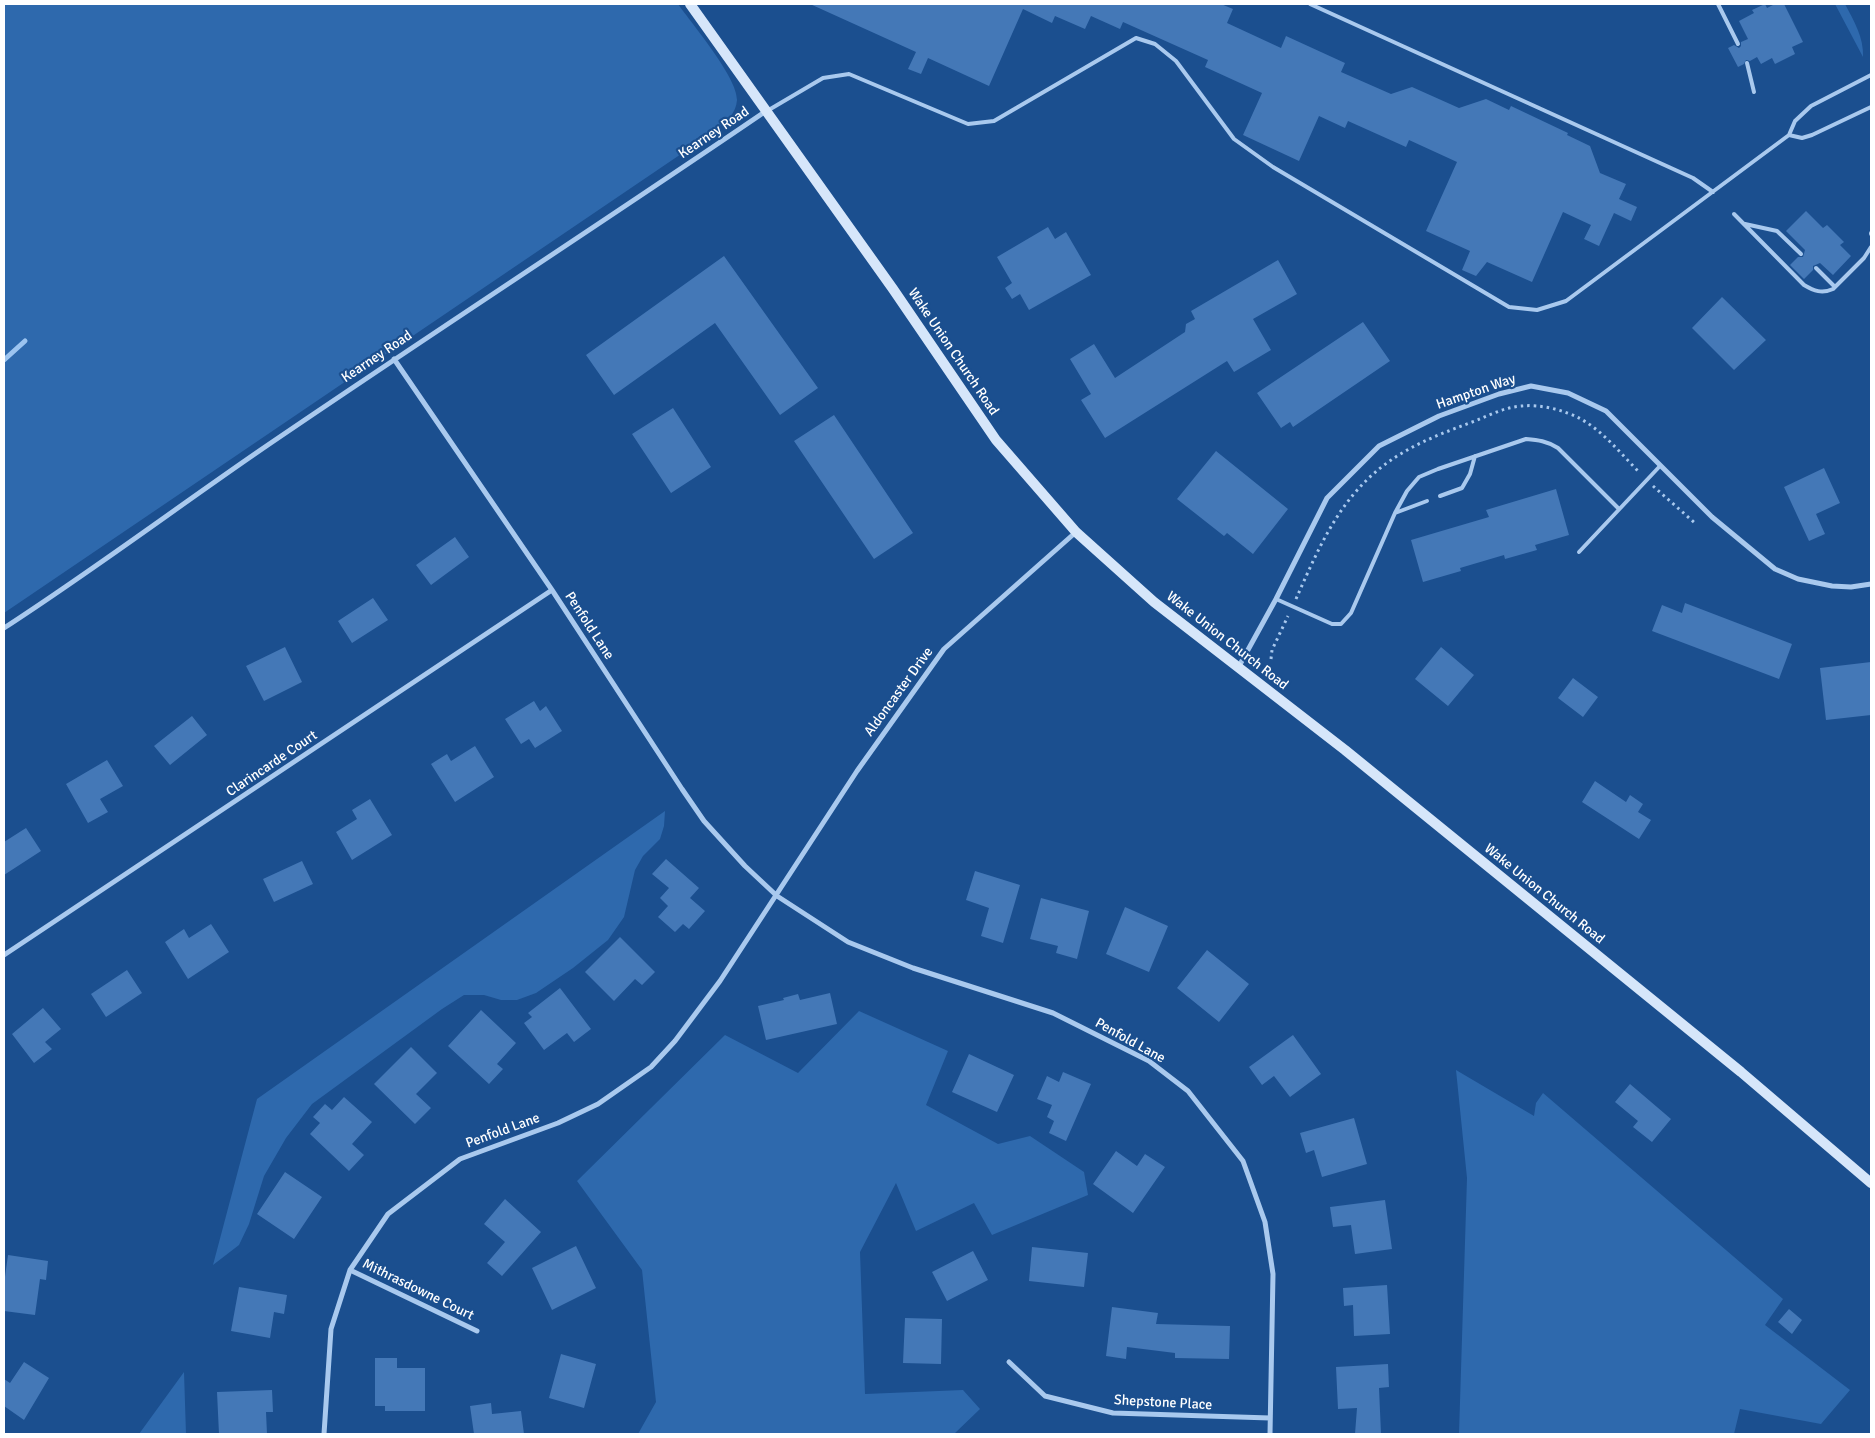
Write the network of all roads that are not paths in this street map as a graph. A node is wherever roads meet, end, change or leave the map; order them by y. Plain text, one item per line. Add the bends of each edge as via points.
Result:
1 (690, 4) edge
2 (1310, 4) edge
3 (1718, 4) edge
4 (1738, 44) dead end
5 (1747, 62) dead end
6 (1871, 75) edge
7 (1754, 92) dead end
8 (1871, 106) edge
9 (767, 111) junction
10 (1789, 135) junction
11 (1712, 192) junction
12 (1734, 214) dead end
13 (1743, 224) junction
14 (1871, 247) edge
15 (1801, 254) dead end
16 (1816, 268) dead end
17 (1835, 287) junction
18 (394, 359) junction
19 (1475, 456) junction
20 (1660, 466) junction
21 (1440, 496) dead end
22 (1427, 501) dead end
23 (1619, 509) junction
24 (1395, 513) junction
25 (1076, 532) junction
26 (1579, 552) dead end
27 (1871, 584) edge
28 (552, 590) junction
29 (1276, 599) junction
30 (4, 628) edge
31 (1238, 668) junction
32 (777, 896) junction
33 (4, 955) edge
34 (1871, 1183) edge
35 (350, 1270) junction
36 (477, 1331) dead end
37 (1009, 1362) dead end
38 (1270, 1418) junction
39 (324, 1434) edge
40 (1270, 1434) edge

1 - 9 street, Wake Union Church Road
2 - 11 lane via 1693,178
3 - 4 lane
5 - 7 lane
6 - 10 lane via 1811,106 1795,121
8 - 10 lane via 1812,135 1802,138
9 - 11 lane via 823,78 849,74 968,124 994,121 1136,38 1155,44 1176,61 1234,139 1273,167 1508,307 1537,310 1566,300
9 - 18 street, Kearney Road
9 - 25 street, Wake Union Church Road via 996,440
10 - 11 lane
12 - 13 lane
13 - 15 lane via 1777,231
13 - 17 lane via 1804,285 1819,292
14 - 17 lane
16 - 17 lane
18 - 28 street, Penfold Lane
18 - 30 street, Kearney Road
19 - 21 lane via 1462,488
19 - 23 lane via 1526,440 1549,442
19 - 24 lane via 1419,477
20 - 23 lane
20 - 27 street, Hampton Way via 1712,517 1775,569 1832,586
20 - 29 street, Hampton Way via 1606,411 1568,393 1531,386 1499,394 1439,416 1379,446 1327,498
22 - 24 lane
23 - 26 lane
24 - 29 lane via 1351,613 1341,624 1332,624
25 - 31 street, Wake Union Church Road via 1154,602
25 - 32 street, Aldoncaster Drive via 944,649 857,771
28 - 32 street, Penfold Lane via 704,821
28 - 33 street, Clarincarde Court
29 - 31 street, Hampton Way
31 - 34 street, Wake Union Church Road via 1741,1072
32 - 35 street, Penfold Lane via 720,982 651,1067 598,1104 558,1123 460,1159 388,1214
32 - 38 street, Penfold Lane via 848,942 913,968 1053,1013 1149,1061 1188,1091 1243,1161 1265,1222 1273,1274
35 - 36 street, Mithrasdowne Court
35 - 39 street, Penfold Lane via 331,1329
37 - 38 street, Shepstone Place via 1045,1396 1113,1413
38 - 40 street, Penfold Lane

